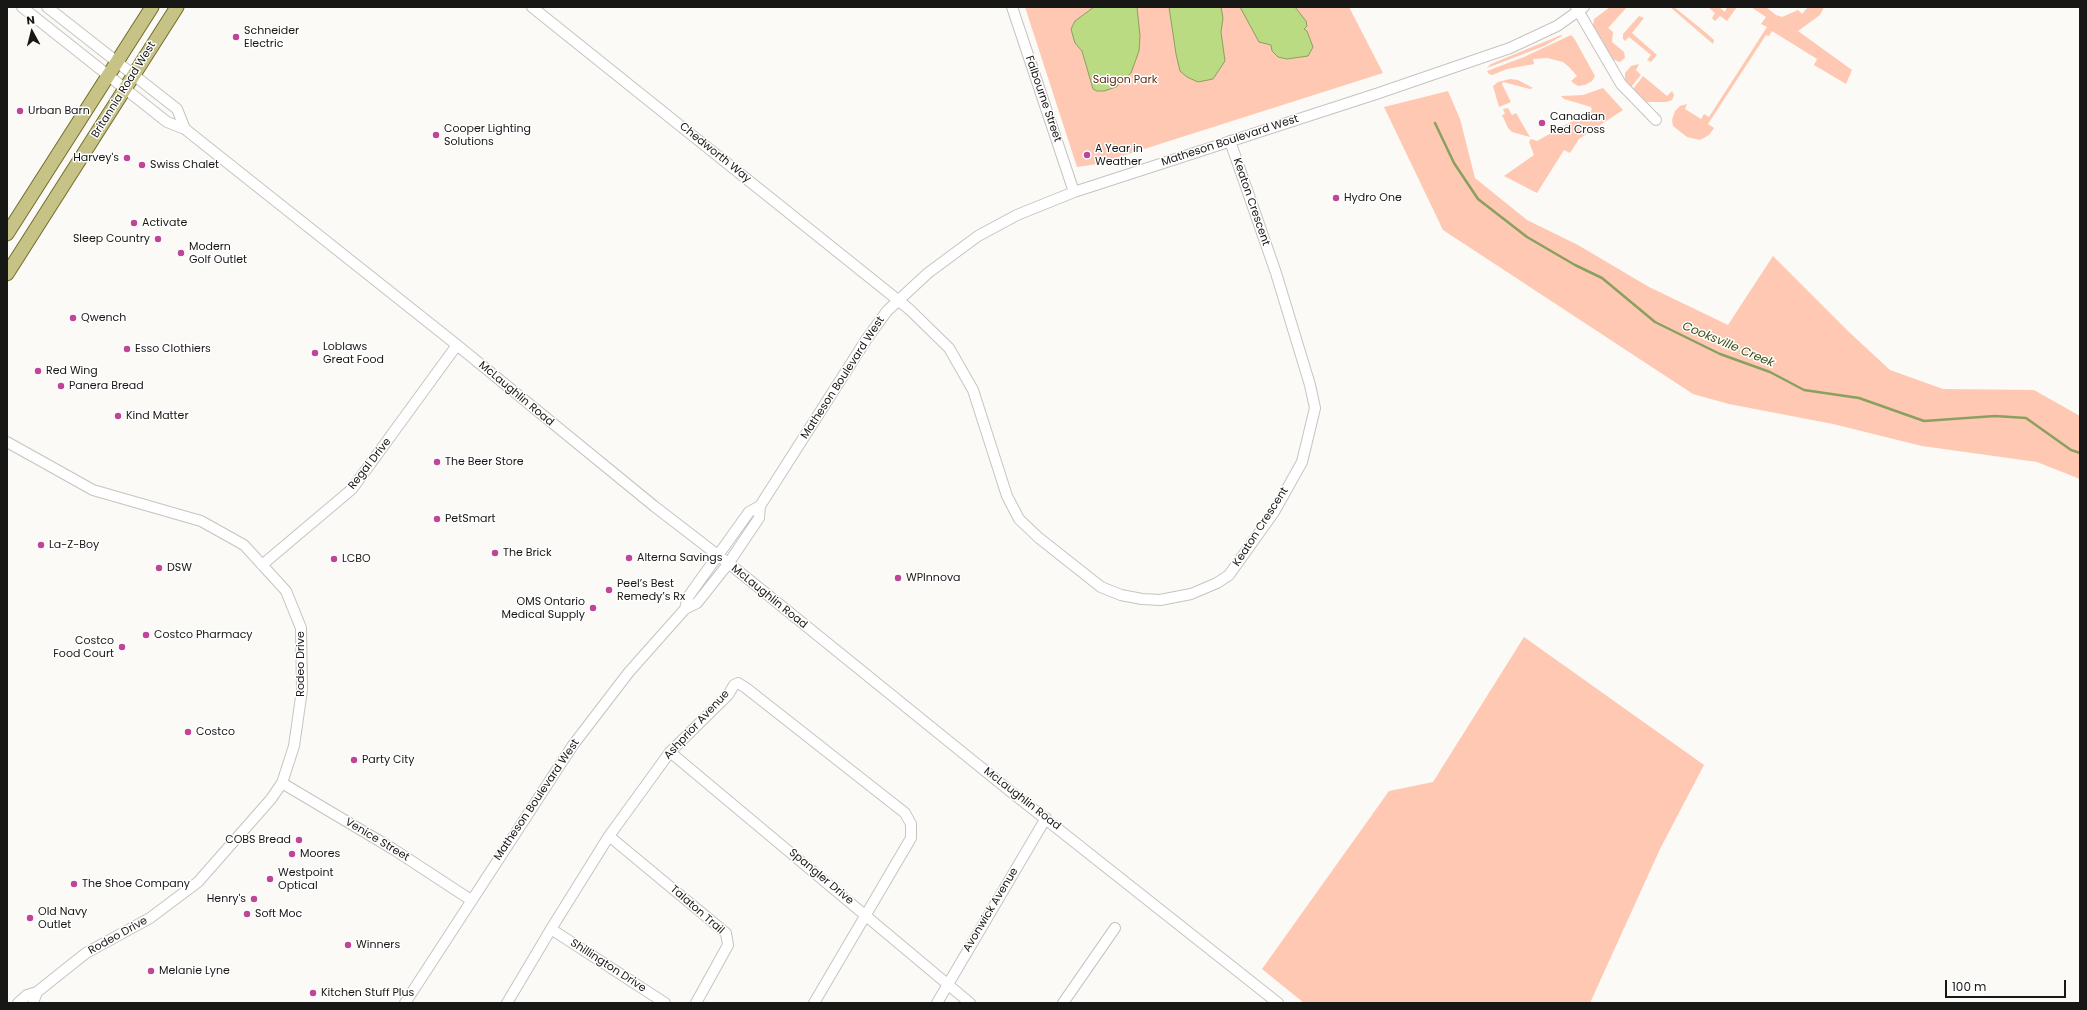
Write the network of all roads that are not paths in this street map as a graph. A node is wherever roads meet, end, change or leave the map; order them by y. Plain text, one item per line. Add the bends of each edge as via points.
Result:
1 (22, 7) edge
2 (47, 7) edge
3 (152, 7) edge
4 (177, 7) edge
5 (532, 7) edge
6 (1012, 7) edge
7 (1579, 8) edge
8 (118, 62) junction
9 (134, 75) junction
10 (108, 76) junction
11 (125, 89) junction
12 (1656, 120) dead end
13 (185, 129) junction
14 (1230, 141) junction
15 (1074, 192) junction
16 (7, 234) edge
17 (7, 274) edge
18 (898, 300) junction
19 (457, 345) junction
20 (7, 442) edge
21 (760, 506) junction
22 (718, 556) junction
23 (728, 564) junction
24 (262, 565) junction
25 (685, 609) junction
26 (670, 752) junction
27 (282, 783) junction
28 (1046, 818) junction
29 (609, 836) junction
30 (471, 900) junction
31 (867, 915) junction
32 (1115, 928) dead end
33 (551, 929) junction
34 (947, 985) junction
35 (37, 992) junction
36 (18, 1003) edge
37 (33, 1003) edge
38 (405, 1003) edge
39 (508, 1003) edge
40 (665, 1003) edge
41 (696, 1003) edge
42 (814, 1003) edge
43 (937, 1003) edge
44 (970, 1003) edge
45 (1063, 1003) edge
46 (1278, 1003) edge

1 - 10 street, McLaughlin Road
2 - 8 street, McLaughlin Road
3 - 8 main road, Britannia Road West
4 - 9 main road, Britannia Road West
5 - 18 street, Chedworth Way
6 - 15 street, Falbourne Street
7 - 12 street via 1621,84
7 - 14 street, Matheson Boulevard West via 1556,26 1510,48 1366,98
8 - 9 street, McLaughlin Road
8 - 10 main road, Britannia Road West
9 - 11 main road, Britannia Road West
9 - 13 street, McLaughlin Road via 177,110
10 - 11 street, McLaughlin Road
10 - 16 main road, Britannia Road West
11 - 13 street, McLaughlin Road via 167,122
11 - 17 main road, Britannia Road West
13 - 19 street, McLaughlin Road
14 - 15 street, Matheson Boulevard West
14 - 18 street, Keaton Crescent via 1276,273 1315,408 1302,462 1274,512 1237,565 1229,575 1217,583 1191,594 1160,600 1121,595 1101,587 1025,526 1014,512 1007,496 973,390 949,348
15 - 18 street, Matheson Boulevard West via 1017,215 978,236 943,260
18 - 21 street, Matheson Boulevard West via 866,340
19 - 22 street, McLaughlin Road
19 - 24 street, Regal Drive via 352,489
20 - 24 street, Rodeo Drive via 93,490 201,521 244,545
21 - 22 street, Matheson Boulevard West via 749,512
21 - 23 street, Matheson Boulevard West via 759,518
22 - 23 street, McLaughlin Road
22 - 25 street, Matheson Boulevard West via 688,597
23 - 25 street, Matheson Boulevard West via 697,603
23 - 28 street, McLaughlin Road
24 - 27 street, Rodeo Drive via 286,591 301,628 302,690 294,746
25 - 30 street, Matheson Boulevard West via 630,672 573,745
26 - 29 street, Ashprior Avenue
26 - 31 street, Spangler Drive
26 - 31 street, Ashprior Avenue via 738,683 905,813 911,824 911,838
27 - 30 street, Venice Street via 393,849
27 - 35 street, Rodeo Drive via 247,828 198,882 150,918 86,953
28 - 34 street, Avonwick Avenue
28 - 46 street, McLaughlin Road
29 - 33 street, Ashprior Avenue
29 - 41 street, Talaton Trail via 726,933 728,946
30 - 38 street, Matheson Boulevard West
31 - 34 street, Spangler Drive
31 - 42 street
32 - 45 street
33 - 39 street, Ashprior Avenue
33 - 40 street, Shillington Drive
34 - 43 street, Avonwick Avenue
34 - 44 street, Spangler Drive
35 - 36 street, Rodeo Drive via 27,995
35 - 37 street

